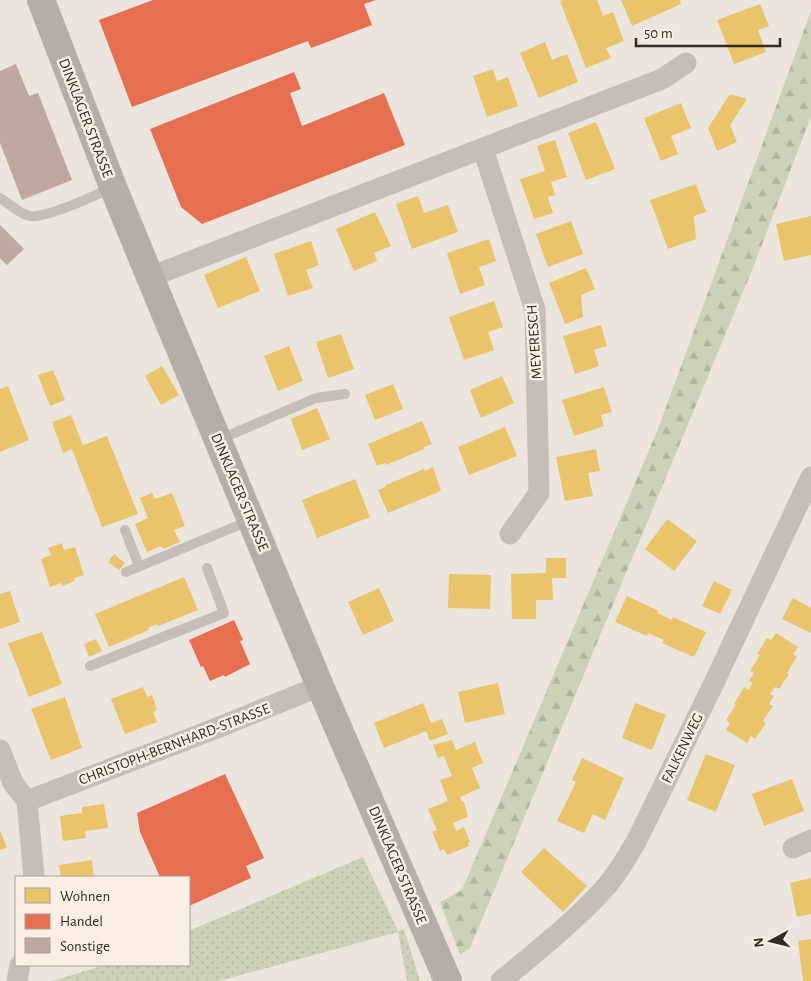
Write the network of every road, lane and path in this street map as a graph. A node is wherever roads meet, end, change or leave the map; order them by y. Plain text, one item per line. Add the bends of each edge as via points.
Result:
1 (41, 0) edge
2 (686, 63) dead end
3 (483, 149) junction
4 (112, 186) junction
5 (0, 198) edge
6 (150, 277) junction
7 (345, 394) dead end
8 (217, 440) junction
9 (811, 477) edge
10 (252, 519) junction
11 (125, 530) dead end
12 (510, 534) dead end
13 (139, 566) junction
14 (207, 568) dead end
15 (126, 572) dead end
16 (90, 666) dead end
17 (320, 686) junction
18 (0, 750) edge
19 (27, 801) junction
20 (34, 876) edge
21 (20, 966) edge
22 (17, 981) edge
23 (448, 981) edge
24 (501, 981) edge

1 - 4 main road, DINKLAGER STRASSE
2 - 3 street via 662,79
3 - 6 street
3 - 12 street, MEYERESCH via 534,310 540,493
4 - 5 lane via 46,214 28,216
4 - 6 main road, DINKLAGER STRASSE
6 - 8 main road, DINKLAGER STRASSE
7 - 8 lane via 316,398
8 - 10 main road, DINKLAGER STRASSE
9 - 24 street, FALKENWEG via 636,842 604,889
10 - 13 lane
10 - 17 main road, DINKLAGER STRASSE
11 - 13 lane
13 - 15 lane
14 - 16 lane via 224,613
17 - 19 street, CHRISTOPH-BERNHARD-STRASSE
17 - 23 main road, DINKLAGER STRASSE
18 - 19 street via 13,783
19 - 20 street
21 - 22 street

